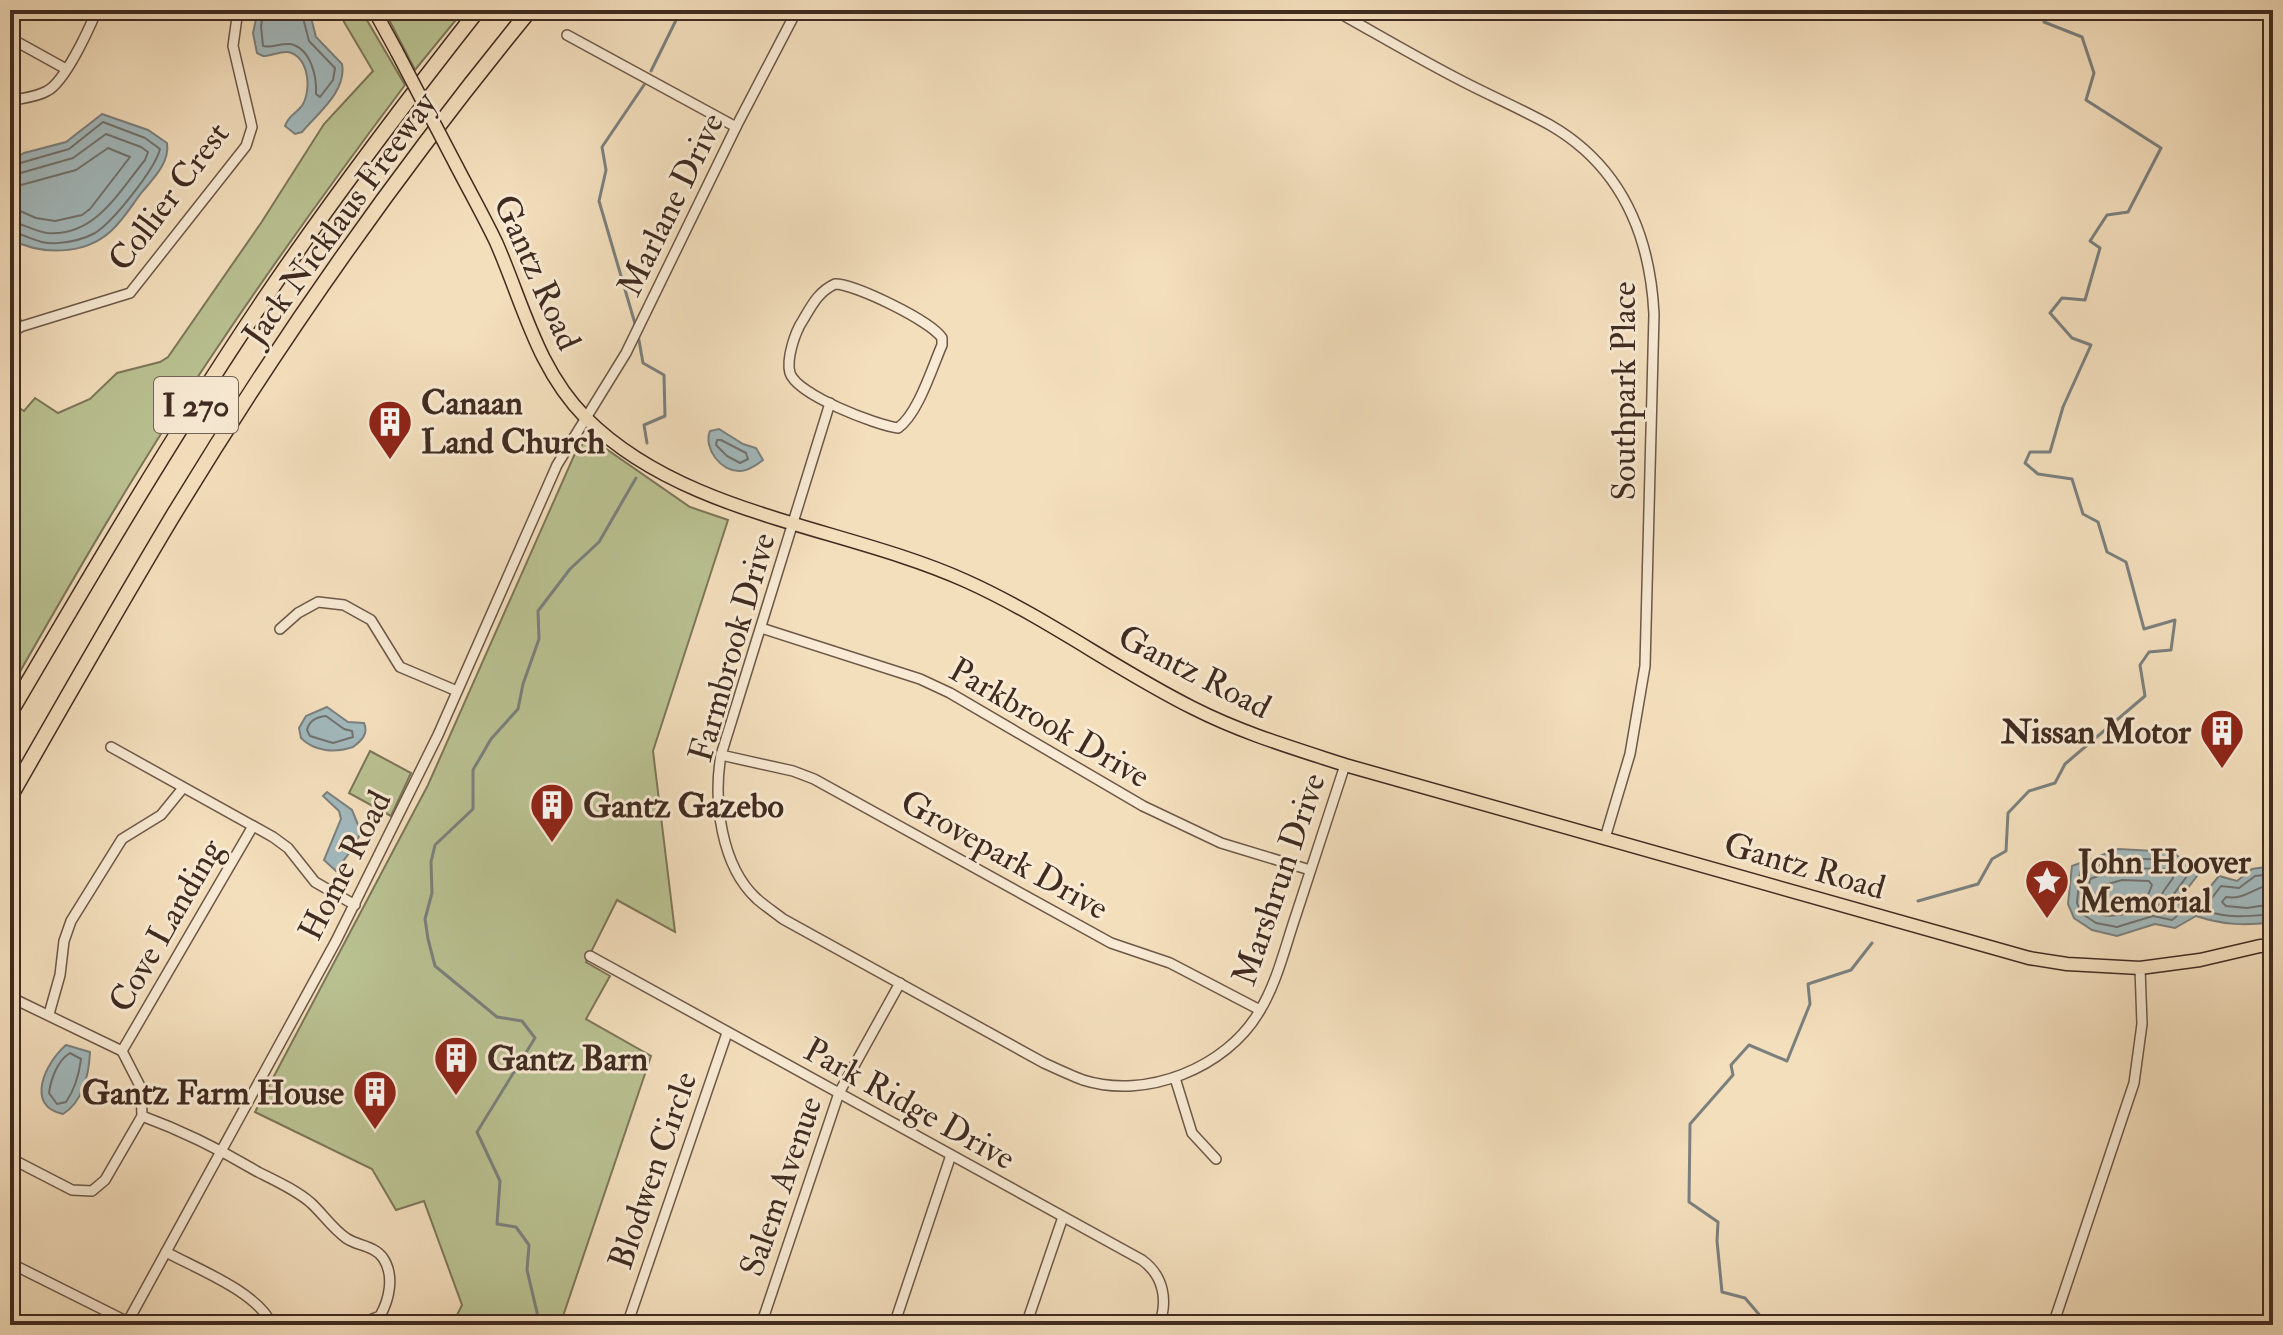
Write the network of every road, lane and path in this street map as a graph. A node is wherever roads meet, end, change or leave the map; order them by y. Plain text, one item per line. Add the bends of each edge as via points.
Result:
1 (97, 10) edge
2 (238, 10) edge
3 (374, 10) edge
4 (478, 10) edge
5 (530, 10) edge
6 (797, 10) edge
7 (1334, 10) edge
8 (567, 35) dead end
9 (10, 38) edge
10 (66, 69) junction
11 (10, 101) edge
12 (736, 127) junction
13 (10, 309) edge
14 (14, 329) edge
15 (830, 403) junction
16 (586, 418) junction
17 (794, 522) junction
18 (761, 628) junction
19 (280, 629) dead end
20 (457, 691) junction
21 (10, 713) edge
22 (111, 747) dead end
23 (721, 755) junction
24 (1345, 765) junction
25 (183, 788) junction
26 (10, 797) edge
27 (253, 826) junction
28 (1605, 838) junction
29 (1310, 870) junction
30 (355, 905) junction
31 (2273, 938) edge
32 (2267, 946) edge
33 (590, 956) dead end
34 (2140, 968) junction
35 (900, 983) junction
36 (924, 996) joint
37 (10, 997) edge
38 (1260, 1010) junction
39 (49, 1014) junction
40 (727, 1033) junction
41 (122, 1051) junction
42 (1175, 1078) junction
43 (839, 1093) junction
44 (142, 1116) junction
45 (222, 1151) junction
46 (951, 1155) junction
47 (10, 1158) edge
48 (1216, 1159) dead end
49 (1063, 1217) junction
50 (166, 1252) junction
51 (10, 1263) edge
52 (127, 1323) edge
53 (272, 1325) edge
54 (315, 1325) edge
55 (627, 1325) edge
56 (761, 1325) edge
57 (894, 1325) edge
58 (1026, 1325) edge
59 (1159, 1325) edge
60 (2053, 1325) edge

1 - 10 street
2 - 14 street, Collier Crest via 233,46 252,127 246,146 130,293
3 - 16 main road, Gantz Road, bridge via 496,242 535,345
4 - 21 highway, Jack Nicklaus Freeway / I 270 via 399,110 265,298 135,500
5 - 26 highway, Jack Nicklaus Freeway / I 270 via 365,227 233,420
6 - 12 street, Marlane Drive
7 - 28 street, Southpark Place via 1565,136 1610,178 1644,240 1654,314 1645,666 1630,754
8 - 12 street
9 - 10 street
10 - 11 street via 46,92
12 - 16 street, Marlane Drive via 619,368
13 - 14 street
15 - 15 street via 797,384 789,364 799,325 819,294 835,284 888,303 942,338 910,417 898,428
15 - 17 street, Farmbrook Drive
16 - 17 main road, Gantz Road via 666,476
16 - 20 street, Home Road via 545,490
17 - 18 street, Farmbrook Drive
17 - 24 main road, Gantz Road via 964,580 1216,720
18 - 23 street, Farmbrook Drive
18 - 29 street, Parkbrook Drive via 920,679 1143,806 1221,843
19 - 20 street via 318,602 344,605 371,620 400,667
20 - 30 street, Home Road
22 - 25 street
23 - 35 street, Farmbrook Drive via 723,832 735,869 755,898
23 - 38 street, Grovepark Drive via 814,779 1111,943 1170,963
24 - 28 main road, Gantz Road
24 - 29 street, Marshrun Drive
25 - 27 street
25 - 39 street via 161,815 122,839 71,921
27 - 30 street via 288,848 315,882
27 - 41 street, Cove Landing
28 - 34 main road, Gantz Road via 2029,958
29 - 38 street, Marshrun Drive
30 - 45 street, Home Road
31 - 32 main road, Gantz Road via 2265,941
32 - 34 main road, Gantz Road
33 - 40 street, Park Ridge Drive
34 - 60 street via 2142,1024 2134,1083
35 - 36 street, Farmbrook Drive
35 - 43 street, Salem Avenue
36 - 42 street, Marshrun Drive via 1085,1081 1126,1085
37 - 39 street
38 - 42 street, Marshrun Drive via 1225,1050
39 - 41 street
40 - 43 street, Park Ridge Drive
40 - 55 street, Blodwen Circle
41 - 44 street via 141,1088
42 - 48 street via 1192,1133
43 - 46 street, Park Ridge Drive
43 - 56 street, Salem Avenue
44 - 45 street
44 - 47 street via 105,1180 92,1191 72,1190
45 - 50 street, Home Road
45 - 54 street via 294,1191 336,1231 384,1260 388,1301 380,1316 359,1324
46 - 49 street, Park Ridge Drive
46 - 57 street
49 - 58 street
49 - 59 street, Park Ridge Drive via 1150,1266 1163,1291
50 - 52 street, Home Road
50 - 53 street via 251,1299
51 - 52 street

